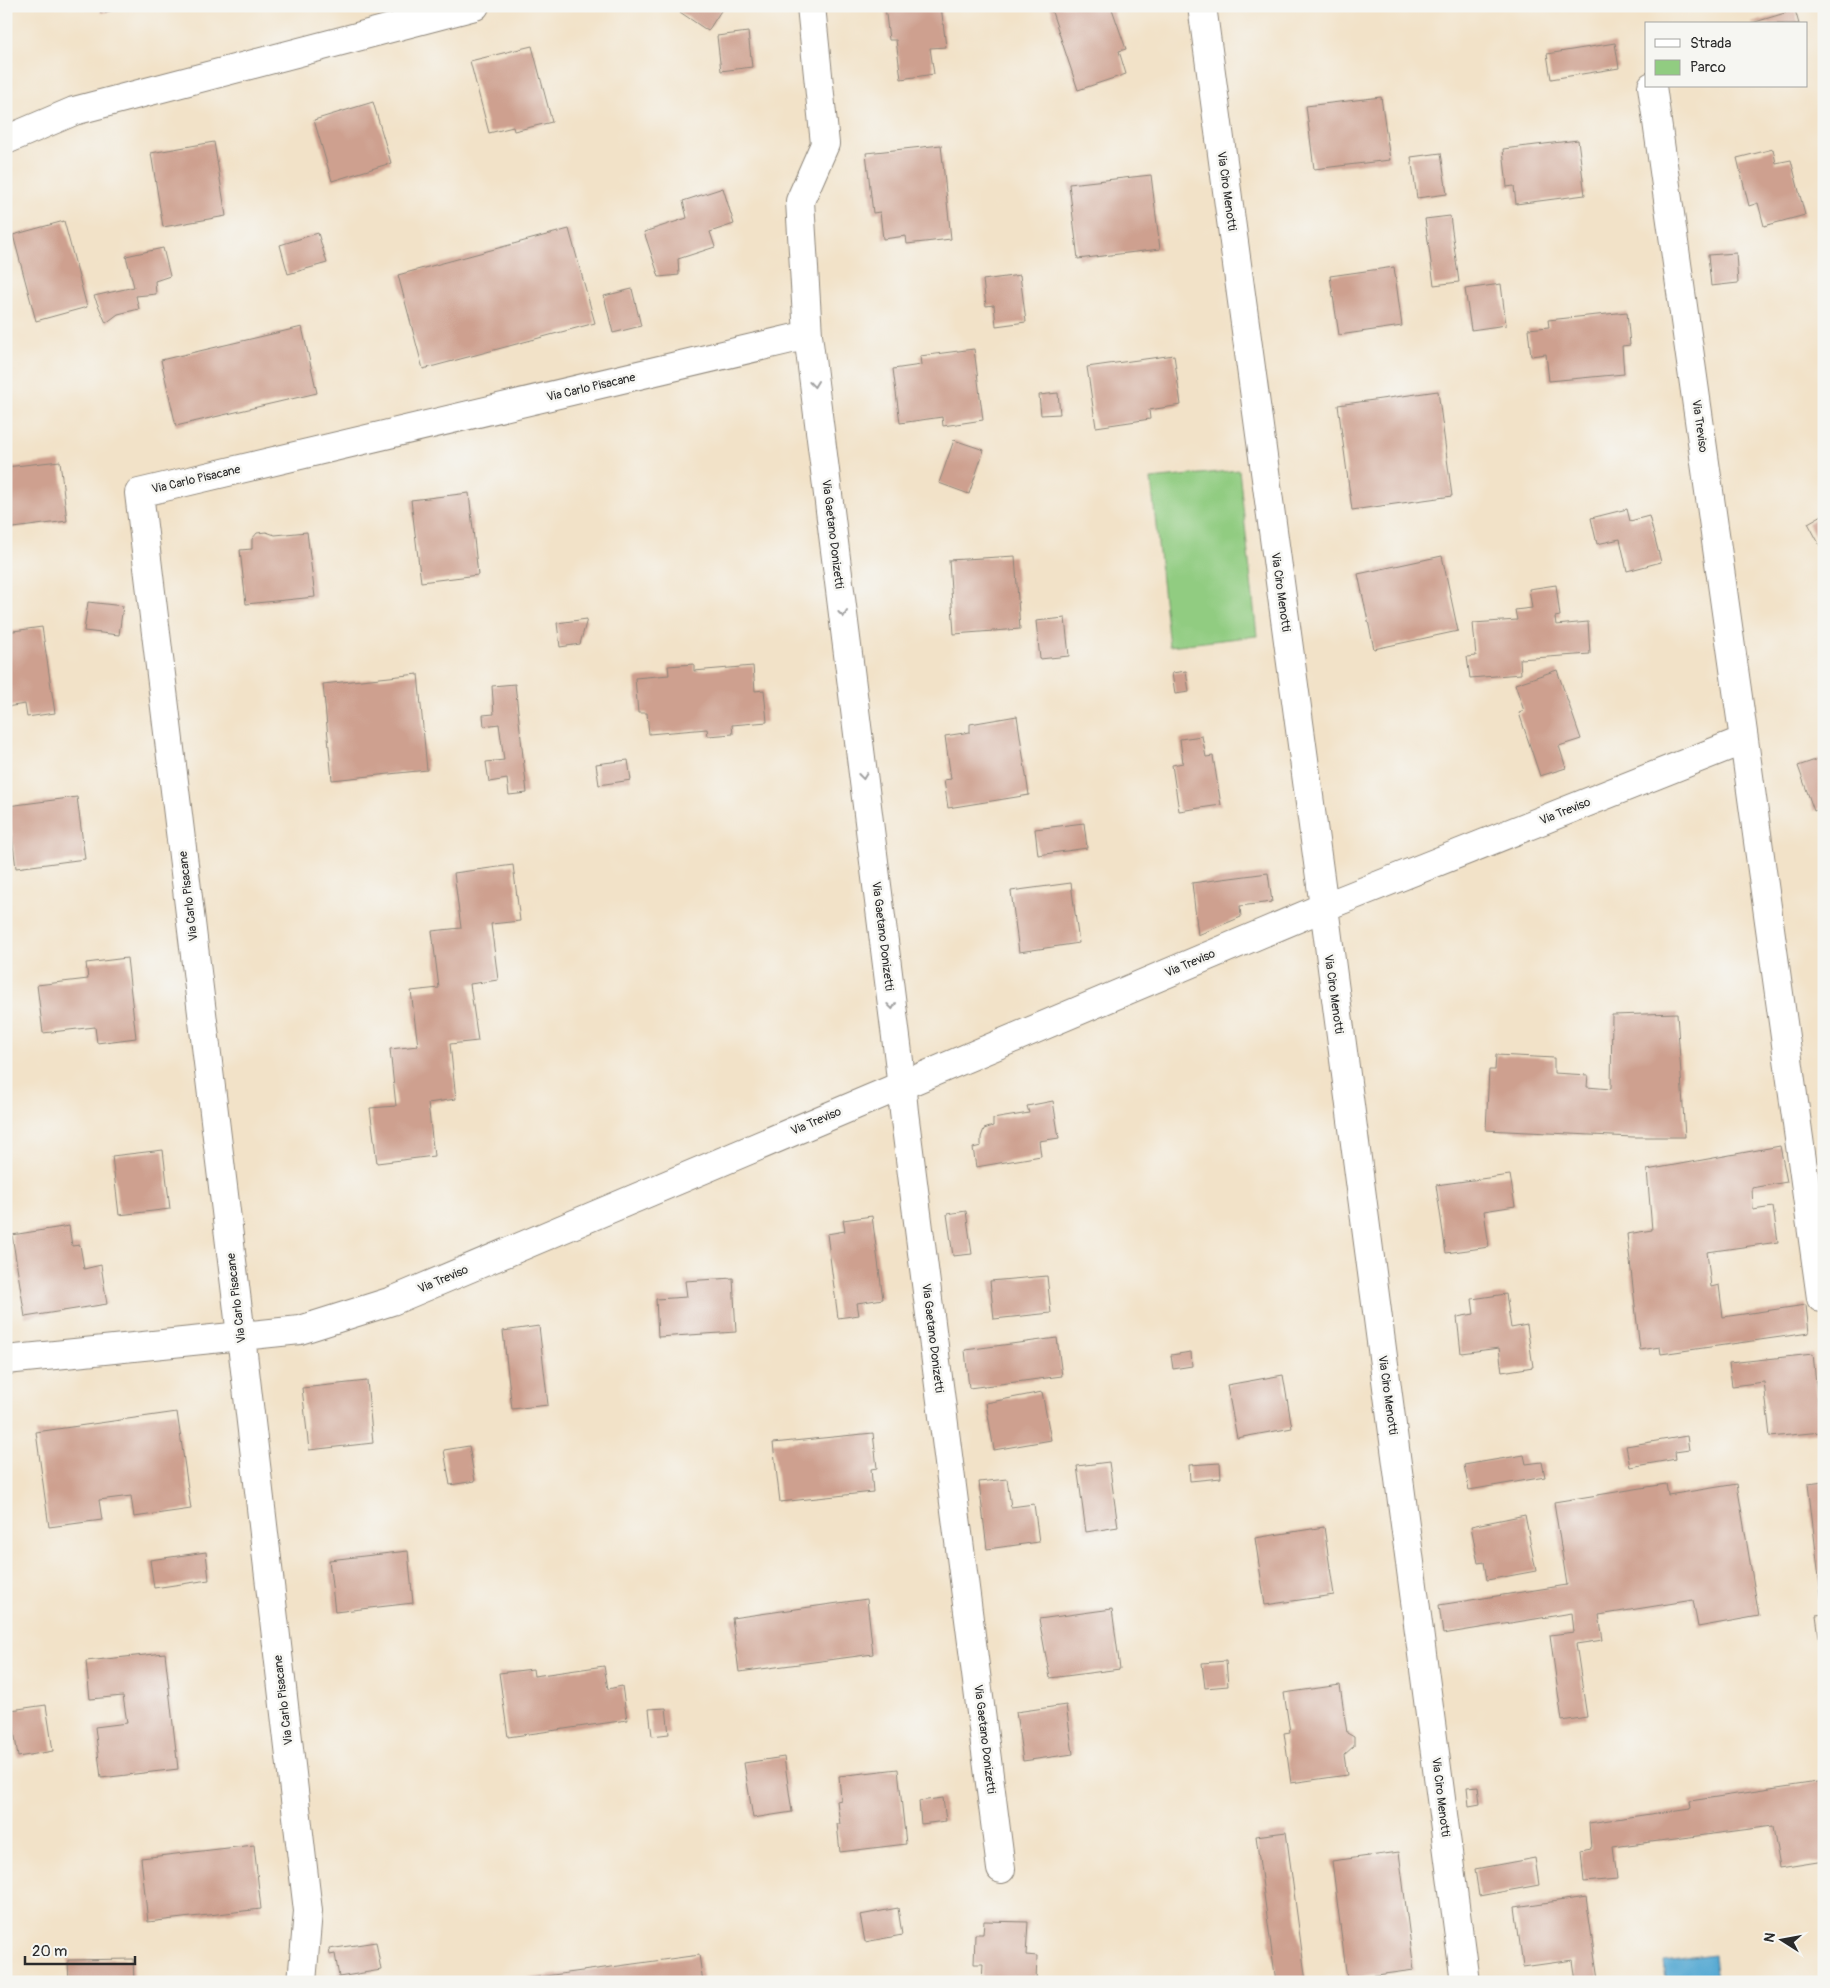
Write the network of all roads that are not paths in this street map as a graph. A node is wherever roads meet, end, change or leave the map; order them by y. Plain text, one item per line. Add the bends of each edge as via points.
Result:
1 (475, 6) edge
2 (811, 6) edge
3 (1202, 6) edge
4 (1652, 88) edge
5 (6, 140) edge
6 (808, 335) junction
7 (1744, 740) junction
8 (1324, 907) junction
9 (902, 1085) junction
10 (1820, 1298) dead end
11 (241, 1336) junction
12 (6, 1360) edge
13 (1001, 1869) dead end
14 (302, 1982) edge
15 (1465, 1982) edge

1 - 5 street via 74,111
2 - 6 street, Via Gaetano Donizetti via 825,144 800,201
3 - 8 street, Via Ciro Menotti
4 - 7 street, Via Treviso
6 -> 9 street, Via Gaetano Donizetti
6 - 11 street, Via Carlo Pisacane via 139,493
7 - 8 street, Via Treviso
7 - 10 street
8 - 9 street, Via Treviso
8 - 15 street, Via Ciro Menotti
9 - 11 street, Via Treviso via 392,1301 300,1330
9 - 13 street, Via Gaetano Donizetti
11 - 12 street, Via Treviso
11 - 14 street, Via Carlo Pisacane via 308,1911

